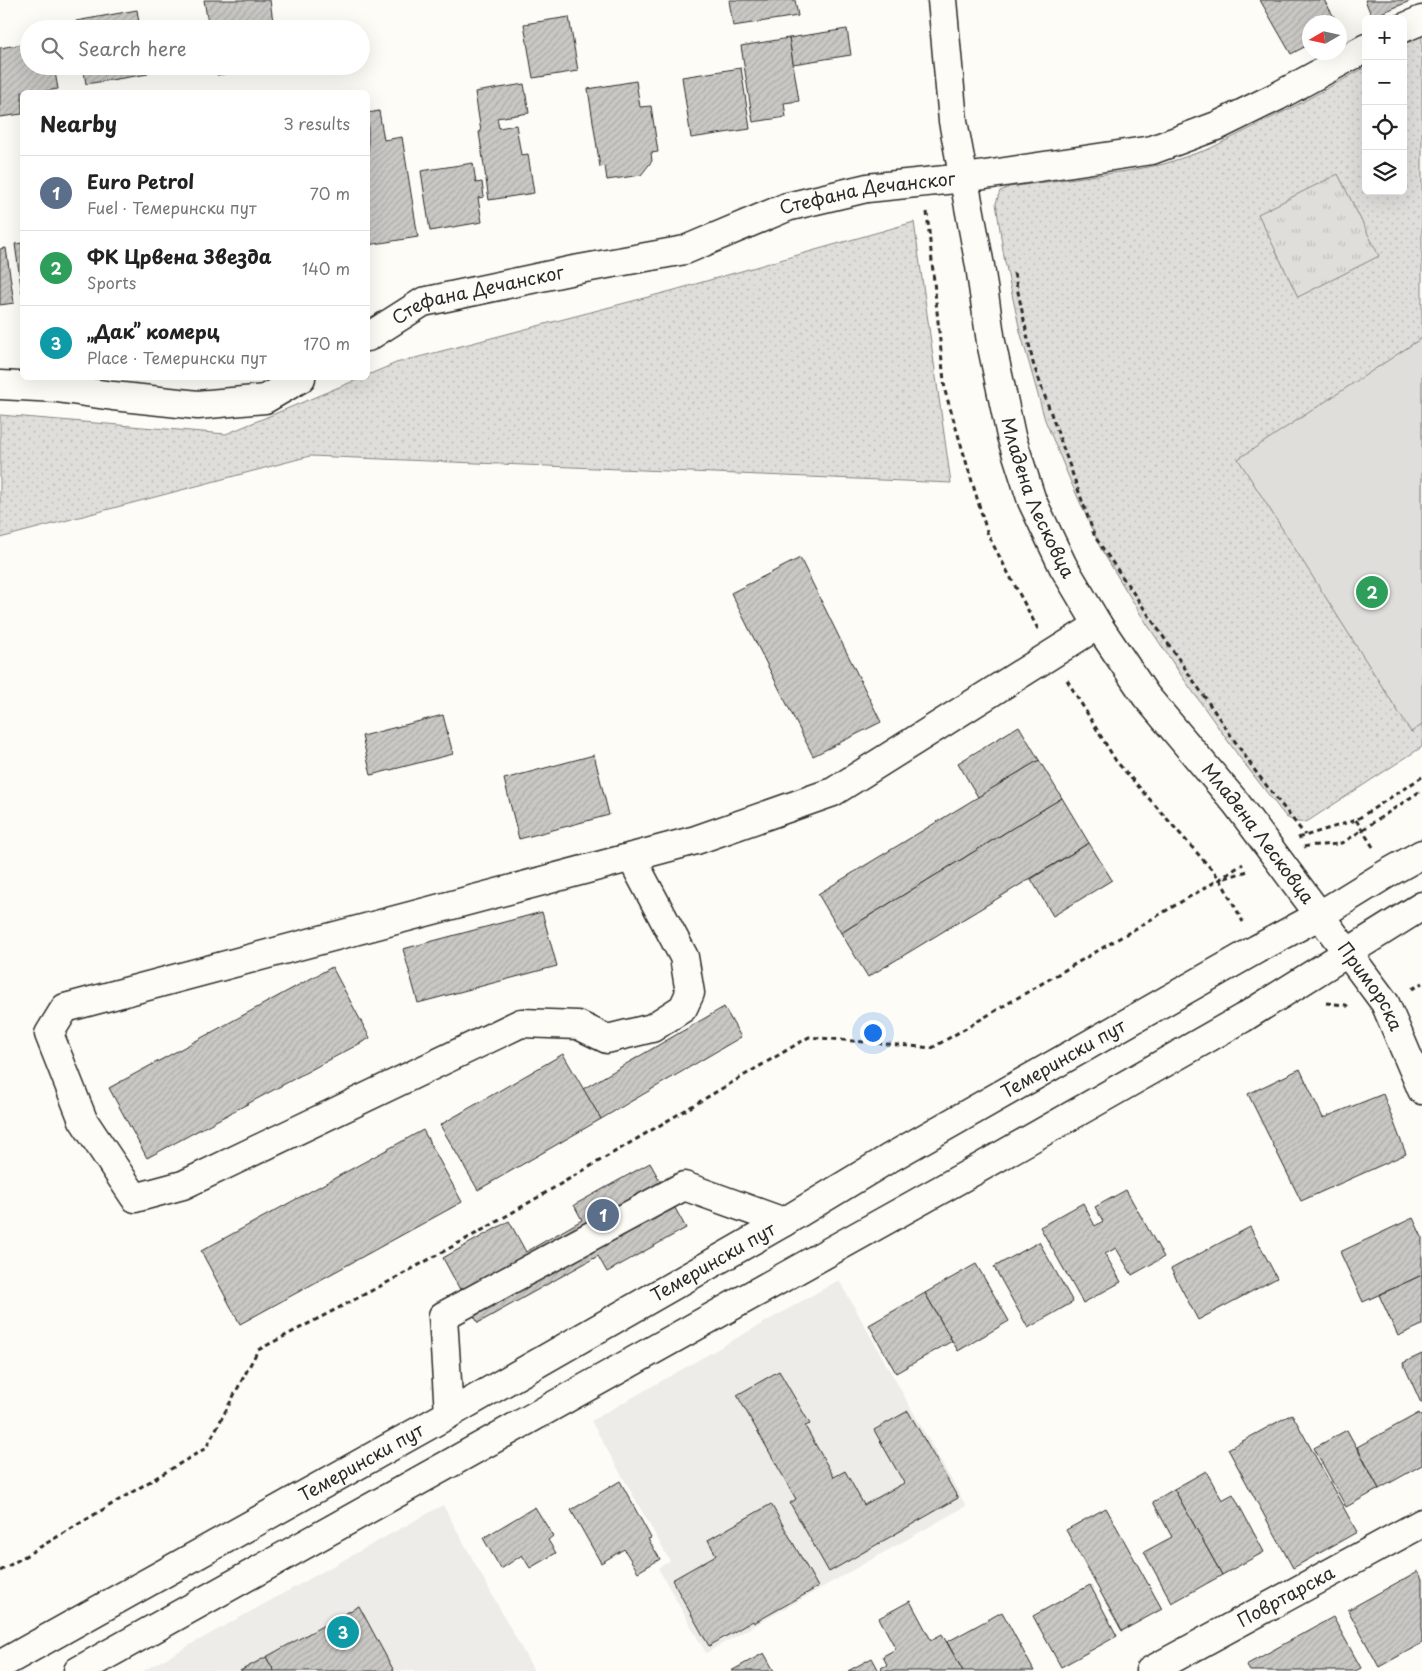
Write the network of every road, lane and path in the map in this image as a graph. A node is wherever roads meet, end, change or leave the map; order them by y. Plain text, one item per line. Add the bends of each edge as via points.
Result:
1 (942, 0) edge
2 (1422, 20) edge
3 (1407, 26) edge
4 (1362, 50) edge
5 (964, 178) junction
6 (1013, 269) dead end
7 (370, 336) edge
8 (298, 380) edge
9 (0, 385) edge
10 (1098, 625) junction
11 (1422, 777) edge
12 (1422, 790) edge
13 (1356, 820) junction
14 (1305, 836) junction
15 (1269, 847) junction
16 (1422, 854) edge
17 (631, 857) junction
18 (1422, 906) edge
19 (1320, 915) junction
20 (1257, 949) junction
21 (1348, 953) junction
22 (1317, 1002) dead end
23 (1352, 1011) dead end
24 (1422, 1090) edge
25 (784, 1222) junction
26 (449, 1414) junction
27 (1422, 1523) edge
28 (0, 1571) edge
29 (0, 1665) edge
30 (78, 1671) edge
31 (1150, 1671) edge

1 - 5 main road, Младена Лесковца via 953,121
2 - 3 main road
4 - 5 main road, Стефана Дечанског via 1227,121 1152,150
5 - 7 main road, Стефана Дечанског via 867,188 787,207 685,250 423,302
5 - 10 main road, Младена Лесковца via 991,342 1011,436 1032,501 1063,566
6 - 14 path via 1033,363 1095,537 1256,772
8 - 9 main road via 265,399 198,405 57,388
10 - 15 main road, Младена Лесковца via 1146,696
10 - 17 main road via 833,792 696,840
11 - 13 path
12 - 13 path via 1362,829
13 - 14 path
14 - 15 path
15 - 19 main road, Младена Лесковца
16 - 19 main road, Темерински пут
17 - 17 main road via 65,1008 49,1034 83,1120 135,1198 183,1185 521,1023 578,1025 607,1039 652,1028 683,1008 690,993 684,957
18 - 21 main road
19 - 20 main road, Темерински пут
19 - 21 main road, Приморска
20 - 25 main road, Темерински пут via 888,1159
20 - 28 path via 1220,879 932,1048 809,1037 486,1228 258,1350 206,1448
21 - 24 main road, Приморска via 1385,1003
21 - 30 main road via 1243,1018 974,1172
22 - 23 path via 1346,1005
25 - 26 main road, Темерински пут
25 - 26 main road via 684,1186 443,1316
26 - 29 main road, Темерински пут
27 - 31 main road, Повртарска

